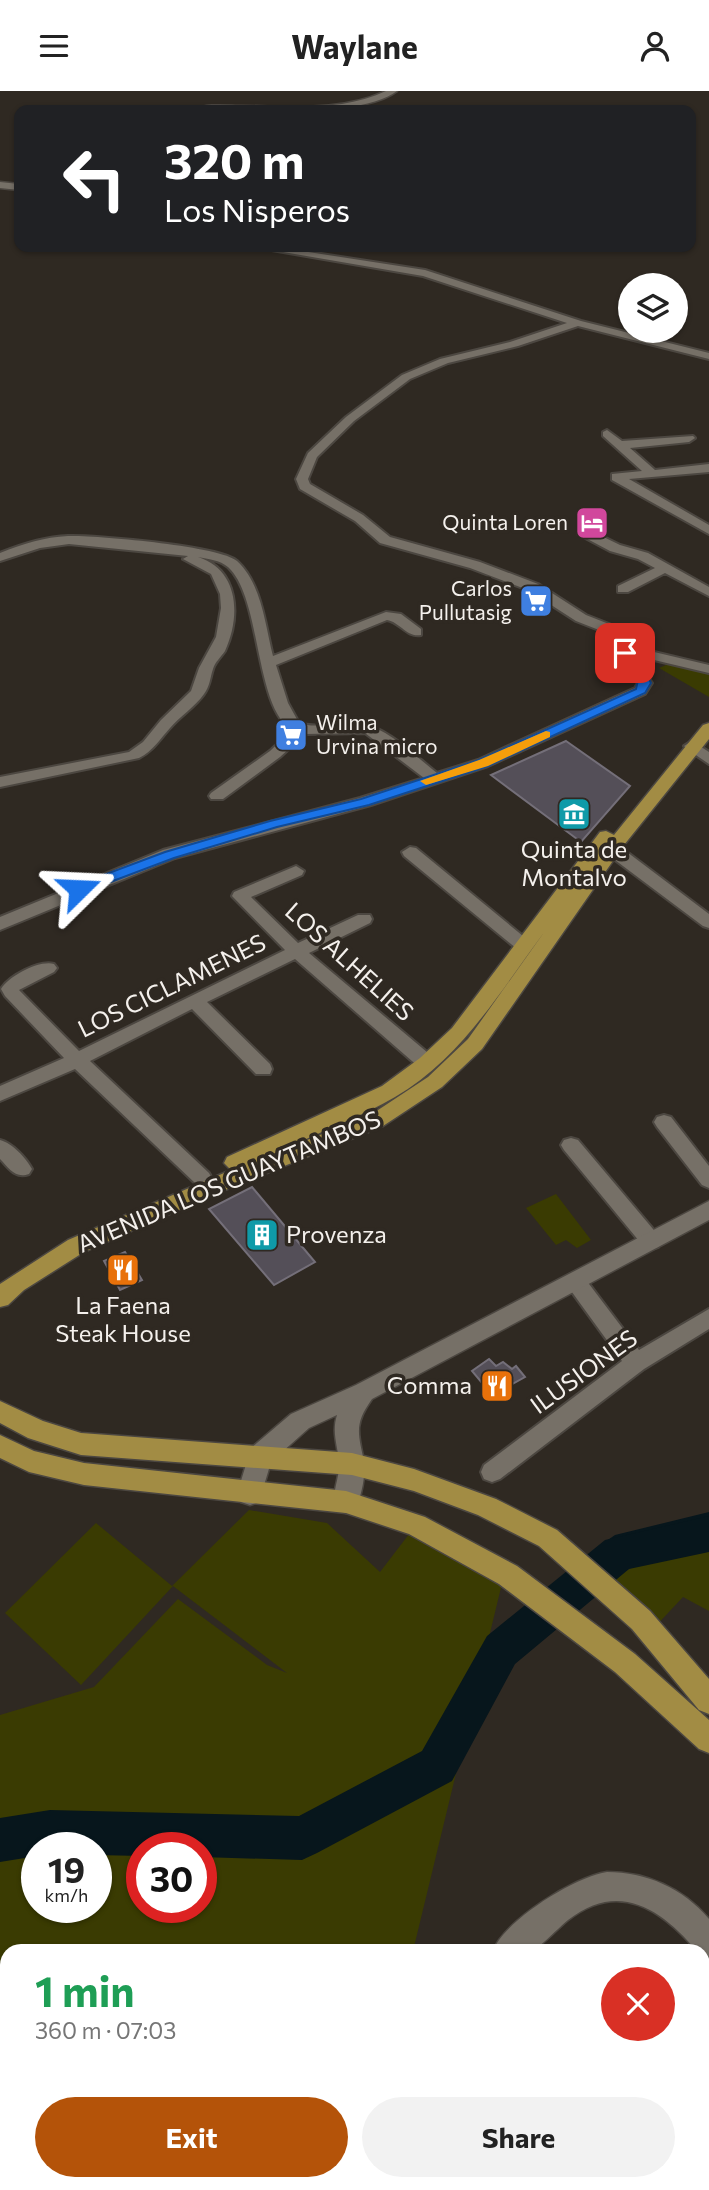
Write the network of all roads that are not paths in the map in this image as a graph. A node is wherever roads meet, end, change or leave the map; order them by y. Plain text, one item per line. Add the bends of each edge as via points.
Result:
1 (393, 91) edge
2 (350, 105) edge
3 (291, 252) edge
4 (577, 323) junction
5 (709, 356) edge
6 (607, 434) dead end
7 (689, 438) dead end
8 (620, 445) junction
9 (709, 468) edge
10 (652, 473) junction
11 (709, 530) edge
12 (583, 531) dead end
13 (166, 550) junction
14 (0, 557) edge
15 (666, 568) junction
16 (623, 589) dead end
17 (709, 592) edge
18 (416, 632) dead end
19 (628, 650) junction
20 (268, 663) junction
21 (709, 669) edge
22 (709, 716) edge
23 (709, 728) edge
24 (302, 729) junction
25 (692, 746) junction
26 (709, 759) edge
27 (434, 778) junction
28 (0, 782) edge
29 (217, 796) dead end
30 (613, 842) junction
31 (410, 852) dead end
32 (296, 871) dead end
33 (240, 896) joint
34 (364, 919) dead end
35 (709, 922) edge
36 (0, 924) edge
37 (523, 945) junction
38 (296, 951) junction
39 (48, 968) dead end
40 (11, 992) joint
41 (194, 1000) junction
42 (77, 1060) junction
43 (427, 1063) junction
44 (263, 1069) dead end
45 (0, 1094) edge
46 (664, 1122) dead end
47 (571, 1146) dead end
48 (0, 1147) edge
49 (22, 1168) dead end
50 (709, 1180) edge
51 (205, 1183) junction
52 (709, 1210) edge
53 (651, 1241) junction
54 (0, 1278) edge
55 (576, 1282) junction
56 (0, 1298) edge
57 (709, 1318) edge
58 (636, 1363) junction
59 (364, 1392) junction
60 (1, 1414) edge
61 (94, 1446) junction
62 (0, 1447) edge
63 (260, 1456) junction
64 (352, 1464) junction
65 (492, 1472) dead end
66 (84, 1474) junction
67 (250, 1493) junction
68 (346, 1502) junction
69 (709, 1700) edge
70 (709, 1739) edge
71 (709, 1942) edge
72 (517, 1944) edge

1 - 2 street
3 - 4 street via 425,273
4 - 5 street
4 - 19 street via 444,361 406,377 312,456 302,479 313,493 359,517 385,540 533,587 581,618 614,632
6 - 8 street
7 - 8 street
8 - 10 street
9 - 10 street
10 - 11 street via 617,477
12 - 15 street
13 - 14 street via 60,540
13 - 20 street via 204,552 230,561 250,595
13 - 28 street via 168,555 212,566 228,597 218,649 196,695 140,751 116,760
15 - 16 street
15 - 17 street
18 - 20 street via 396,617 386,617
19 - 21 street
19 - 27 street via 625,657 645,683 640,691 483,763
20 - 24 street via 290,721
22 - 30 main road, AVENIDA LOS GUAYTAMBOS via 682,736
23 - 25 main road, AVENIDA LOS GUAYTAMBOS
24 - 27 street via 360,726
24 - 29 street
25 - 26 street
25 - 30 main road, AVENIDA LOS GUAYTAMBOS
27 - 36 street via 365,802 169,855
30 - 35 street
30 - 37 main road, AVENIDA LOS GUAYTAMBOS
30 - 51 main road, AVENIDA LOS GUAYTAMBOS via 475,1044 435,1082 376,1121
31 - 37 street
32 - 33 street
33 - 38 street, LOS ALHELIES
34 - 38 street, LOS CICLAMENES
37 - 43 main road, AVENIDA LOS GUAYTAMBOS via 458,1033
38 - 41 street, LOS CICLAMENES
38 - 43 street, LOS ALHELIES
39 - 40 street via 13,985
40 - 42 street
41 - 42 street, LOS CICLAMENES
41 - 44 street
42 - 45 street, LOS CICLAMENES
42 - 51 street
43 - 51 main road, AVENIDA LOS GUAYTAMBOS via 389,1091
46 - 50 street
47 - 53 street
48 - 49 street
51 - 54 main road, AVENIDA LOS GUAYTAMBOS via 64,1237
51 - 56 main road, AVENIDA LOS GUAYTAMBOS via 76,1246
52 - 53 street
53 - 55 street
55 - 58 street
55 - 59 street
57 - 58 street, ILUSIONES
58 - 65 street, ILUSIONES
59 - 63 street via 300,1421
59 - 64 street via 346,1425
60 - 61 main road
61 - 63 main road
61 - 66 main road
62 - 66 main road via 29,1461
63 - 64 main road
63 - 67 street
64 - 68 street
64 - 69 main road via 414,1480 539,1532 641,1620
66 - 67 main road
67 - 68 main road
68 - 70 main road via 416,1525 508,1575 625,1663
71 - 72 street via 684,1913 653,1893 613,1886 577,1896

